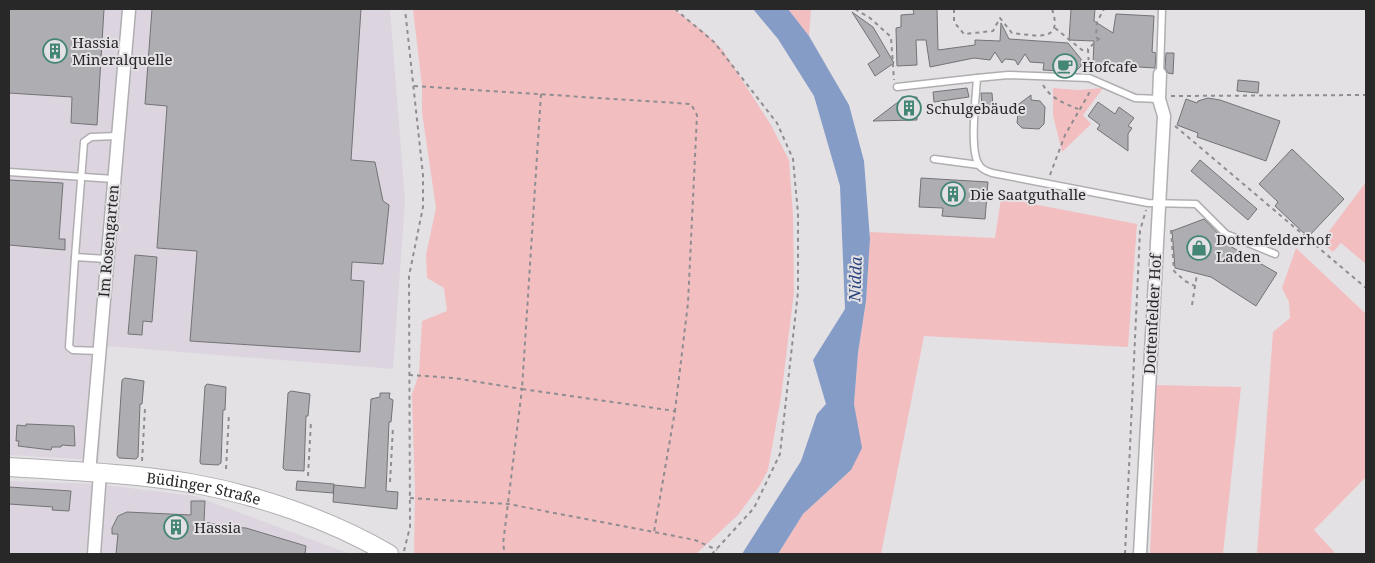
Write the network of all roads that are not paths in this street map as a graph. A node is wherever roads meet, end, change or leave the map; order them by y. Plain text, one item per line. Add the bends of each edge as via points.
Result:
1 (1162, 9) edge
2 (129, 10) edge
3 (1160, 74) joint
4 (977, 78) junction
5 (897, 87) road end
6 (1159, 99) junction
7 (117, 136) junction
8 (934, 159) dead end
9 (979, 165) junction
10 (9, 172) edge
11 (81, 176) junction
12 (114, 179) junction
13 (1153, 203) junction
14 (1275, 254) dead end
15 (75, 257) junction
16 (107, 259) junction
17 (99, 351) junction
18 (9, 467) edge
19 (95, 473) junction
20 (94, 554) edge
21 (396, 554) edge
22 (1140, 554) edge

1 - 3 lane
2 - 7 street, Im Rosengarten
3 - 6 street, Dottenfelder Hof
4 - 5 lane
4 - 6 lane via 1008,74 1089,78 1135,98
4 - 9 lane via 974,139
6 - 13 street, Dottenfelder Hof via 1164,116
7 - 11 lane via 91,137 84,142
7 - 12 street, Im Rosengarten
8 - 9 lane
9 - 13 lane via 992,173
10 - 11 lane
11 - 12 lane
11 - 15 lane
12 - 16 street, Im Rosengarten
13 - 14 lane via 1196,204 1226,234
13 - 22 street, Dottenfelder Hof
15 - 16 lane
15 - 17 lane via 69,347
16 - 17 street, Im Rosengarten
17 - 19 street, Im Rosengarten
18 - 19 main road, Büdinger Straße
19 - 20 street, Im Rosengarten
19 - 21 main road, Büdinger Straße via 191,484 248,498 321,522

